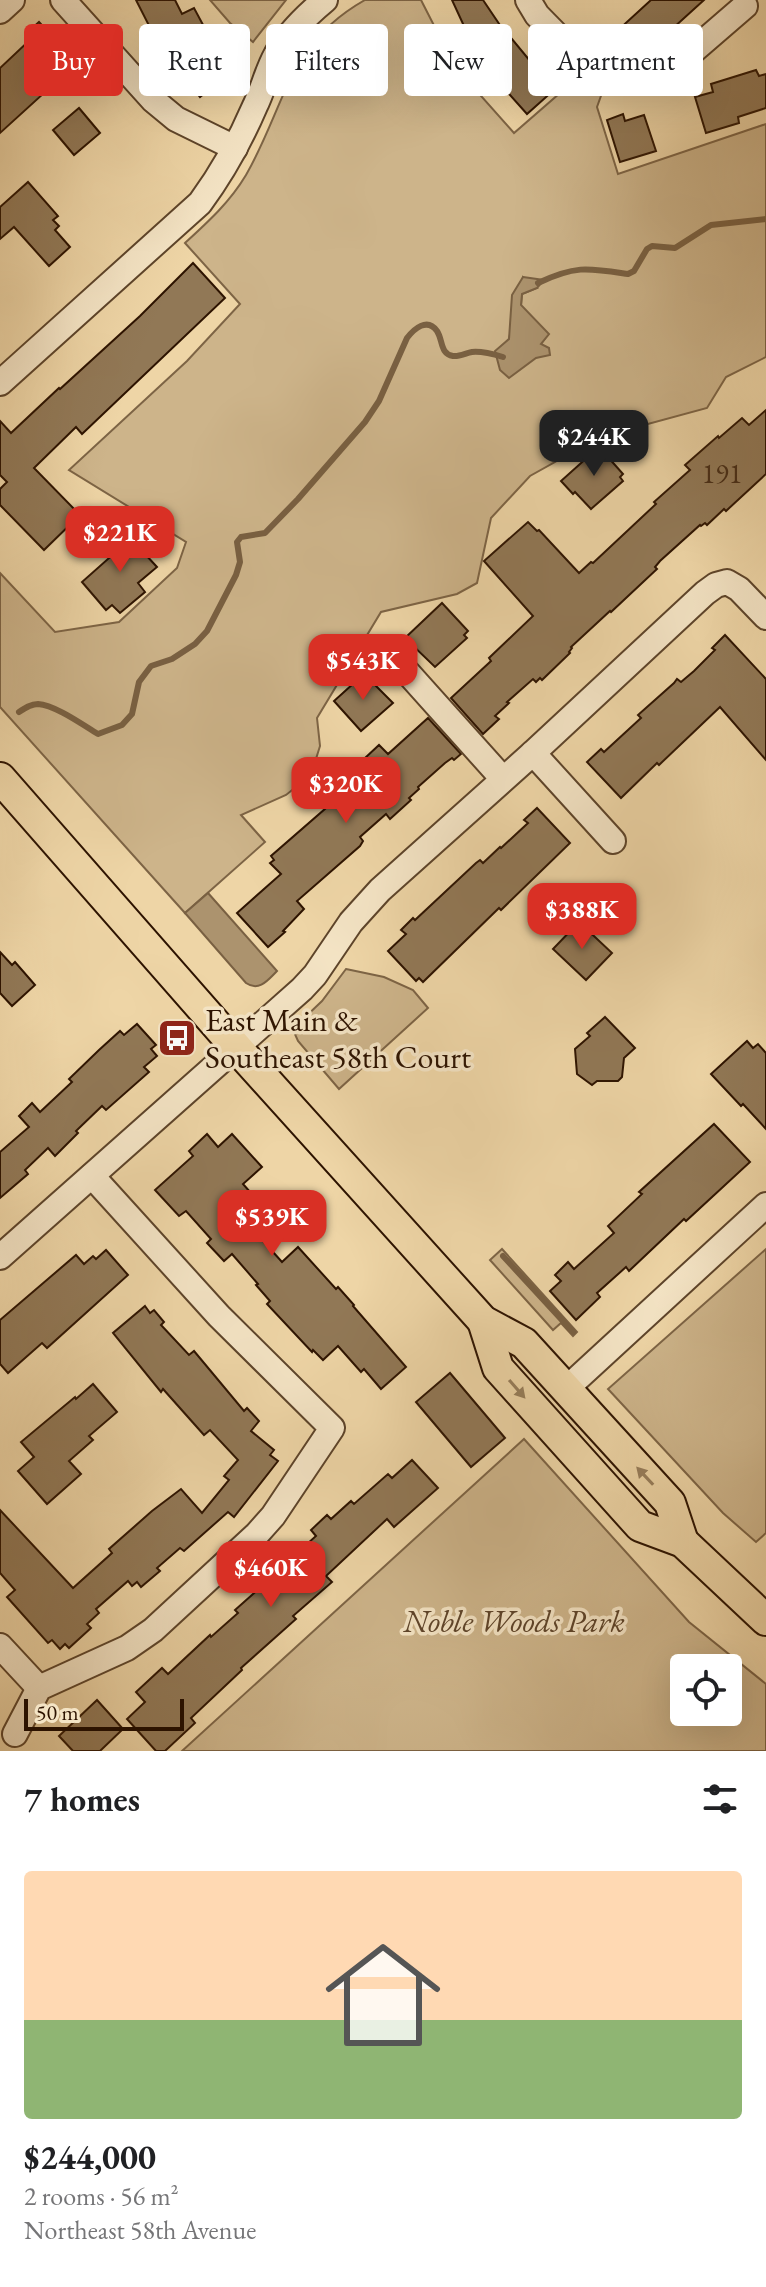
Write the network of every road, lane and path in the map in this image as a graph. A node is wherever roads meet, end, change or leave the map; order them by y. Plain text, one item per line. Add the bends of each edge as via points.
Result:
1 (12, 0) edge
2 (63, 0) edge
3 (325, 0) edge
4 (528, 0) edge
5 (745, 6) dead end
6 (0, 11) edge
7 (235, 148) junction
8 (0, 383) edge
9 (766, 617) edge
10 (408, 673) dead end
11 (533, 753) junction
12 (0, 778) edge
13 (503, 779) junction
14 (613, 841) dead end
15 (235, 1046) junction
16 (92, 1176) junction
17 (766, 1205) edge
18 (0, 1257) edge
19 (483, 1321) junction
20 (566, 1389) junction
21 (683, 1542) junction
22 (766, 1620) edge
23 (0, 1646) edge
24 (39, 1688) junction
25 (15, 1734) dead end

1 - 6 street
2 - 7 street via 153,100 176,119
3 - 7 street via 275,55
4 - 5 street via 588,67 618,79 659,75
7 - 8 street via 200,203
9 - 11 street via 739,589 727,582 716,585
10 - 13 street
11 - 13 street
11 - 14 street
12 - 15 main road
13 - 15 street via 380,890 315,975
15 - 16 street
15 - 19 main road
16 - 18 street
16 - 24 street via 219,1316 332,1428 265,1525 153,1630 127,1648
17 - 20 street
19 - 20 main road via 524,1343
19 -> 21 main road via 498,1368 640,1526
21 -> 20 main road via 670,1503
21 - 22 main road
23 - 24 street
24 - 25 street

